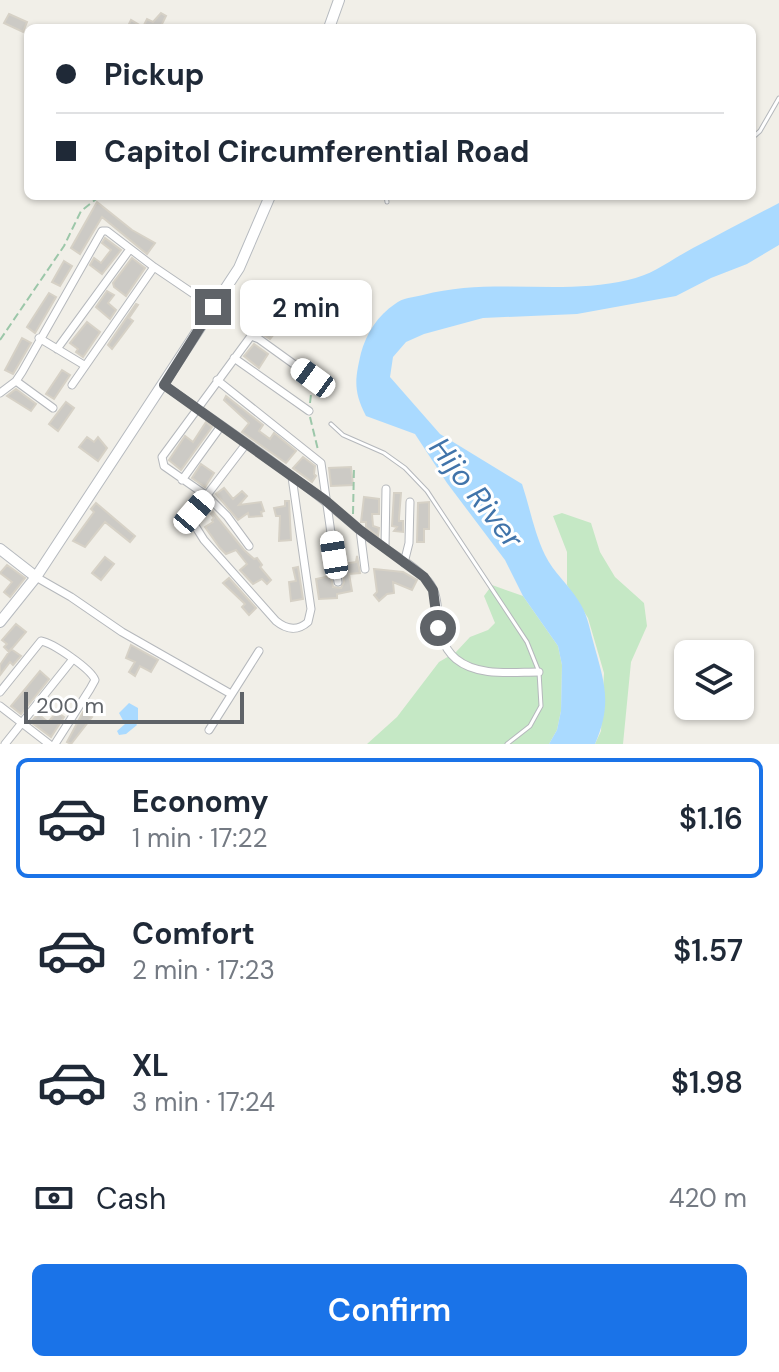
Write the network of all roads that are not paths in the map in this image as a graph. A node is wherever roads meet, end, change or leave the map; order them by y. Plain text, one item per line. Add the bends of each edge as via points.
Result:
1 (339, 0) edge
2 (330, 24) edge
3 (779, 98) edge
4 (756, 134) edge
5 (268, 200) edge
6 (130, 249) junction
7 (154, 267) junction
8 (213, 307) junction
9 (39, 338) junction
10 (57, 349) junction
11 (234, 358) junction
12 (84, 365) junction
13 (313, 378) road end
14 (217, 380) junction
15 (16, 381) junction
16 (72, 385) dead end
17 (164, 385) junction
18 (0, 393) edge
19 (53, 408) dead end
20 (196, 408) junction
21 (309, 411) road end
22 (331, 424) dead end
23 (221, 426) junction
24 (246, 444) junction
25 (292, 477) junction
26 (182, 480) junction
27 (386, 489) dead end
28 (207, 496) junction
29 (325, 500) junction
30 (410, 502) dead end
31 (356, 527) junction
32 (249, 546) dead end
33 (385, 548) junction
34 (0, 549) edge
35 (404, 563) junction
36 (365, 569) dead end
37 (36, 577) junction
38 (338, 582) dead end
39 (0, 622) edge
40 (259, 651) dead end
41 (73, 659) junction
42 (539, 672) junction
43 (0, 692) edge
44 (231, 694) junction
45 (0, 706) edge
46 (22, 723) junction
47 (209, 730) dead end
48 (5, 744) edge
49 (52, 744) edge
50 (507, 744) edge

1 - 2 main road
3 - 4 lane
5 - 8 main road via 239,268
6 - 7 street
6 - 9 street via 107,231 100,233
6 - 10 street
7 - 8 street
7 - 12 street
8 - 17 main road
9 - 10 street
9 - 15 street
10 - 12 street
11 - 13 street via 254,336
11 - 14 street
11 - 21 street
12 - 16 street
14 - 20 street
14 - 29 street via 321,463
15 - 18 street
15 - 19 street
17 - 20 street
17 - 37 main road
20 - 23 street
20 - 26 street via 162,457 164,466
22 - 42 lane via 384,453 427,491 527,642
23 - 24 street
23 - 26 street
24 - 25 street
24 - 28 street
25 - 28 street via 310,602 308,622 297,629 276,621 193,525 194,512
25 - 29 street
26 - 28 street
27 - 33 street
28 - 32 street
29 - 31 street
29 - 38 street
30 - 35 street
31 - 33 street
31 - 36 street
33 - 35 street
34 - 37 main road
35 - 42 street via 430,583 441,637 454,657 477,670
37 - 39 main road
37 - 44 street
40 - 44 street
41 - 43 street via 41,641
41 - 46 street
41 - 49 street via 95,680
42 - 50 lane via 536,716
44 - 47 street
45 - 46 street
46 - 48 street
46 - 49 street

